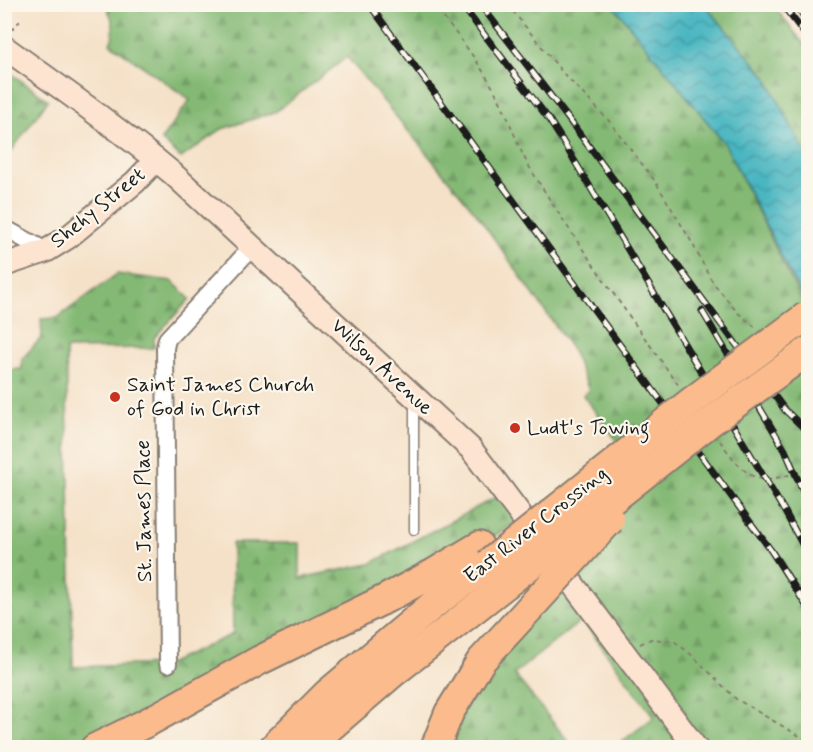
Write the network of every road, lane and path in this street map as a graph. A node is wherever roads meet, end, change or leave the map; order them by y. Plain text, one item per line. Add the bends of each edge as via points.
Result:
1 (432, 4) edge
2 (507, 4) edge
3 (20, 21) dead end
4 (7, 39) edge
5 (156, 160) junction
6 (4, 228) edge
7 (252, 246) junction
8 (46, 251) junction
9 (4, 265) edge
10 (808, 315) edge
11 (762, 333) dead end
12 (808, 351) edge
13 (680, 387) dead end
14 (414, 397) junction
15 (720, 441) dead end
16 (672, 453) junction
17 (808, 469) edge
18 (414, 530) dead end
19 (491, 565) junction
20 (624, 651) junction
21 (168, 664) dead end
22 (808, 741) edge
23 (95, 747) edge
24 (273, 747) edge
25 (312, 747) edge
26 (435, 747) edge
27 (696, 747) edge

1 - 13 path via 476,60 502,105 528,165
2 - 11 path via 563,73 609,121 655,181 712,281 737,312
3 - 4 path
4 - 5 main road, Wilson Avenue
5 - 7 main road, Wilson Avenue
5 - 8 main road, Shehy Street via 135,182
6 - 8 street
7 - 14 main road, Wilson Avenue
7 - 21 street, St. James Place via 167,339 165,348
8 - 9 main road, Shehy Street
10 - 19 highway, East River Crossing, bridge via 692,400
12 - 16 highway, East River Crossing, bridge
14 - 18 lane
14 - 20 main road, Wilson Avenue via 471,449
15 - 17 path via 754,477 770,479
16 - 19 highway, East River Crossing, bridge
16 - 26 highway, bridge via 481,661 448,713
19 - 23 highway via 434,573
19 - 24 highway, East River Crossing via 434,604 327,694
19 - 25 highway, East River Crossing via 394,672
20 - 22 path via 651,639 674,641 736,699
20 - 27 main road, Wilson Avenue

